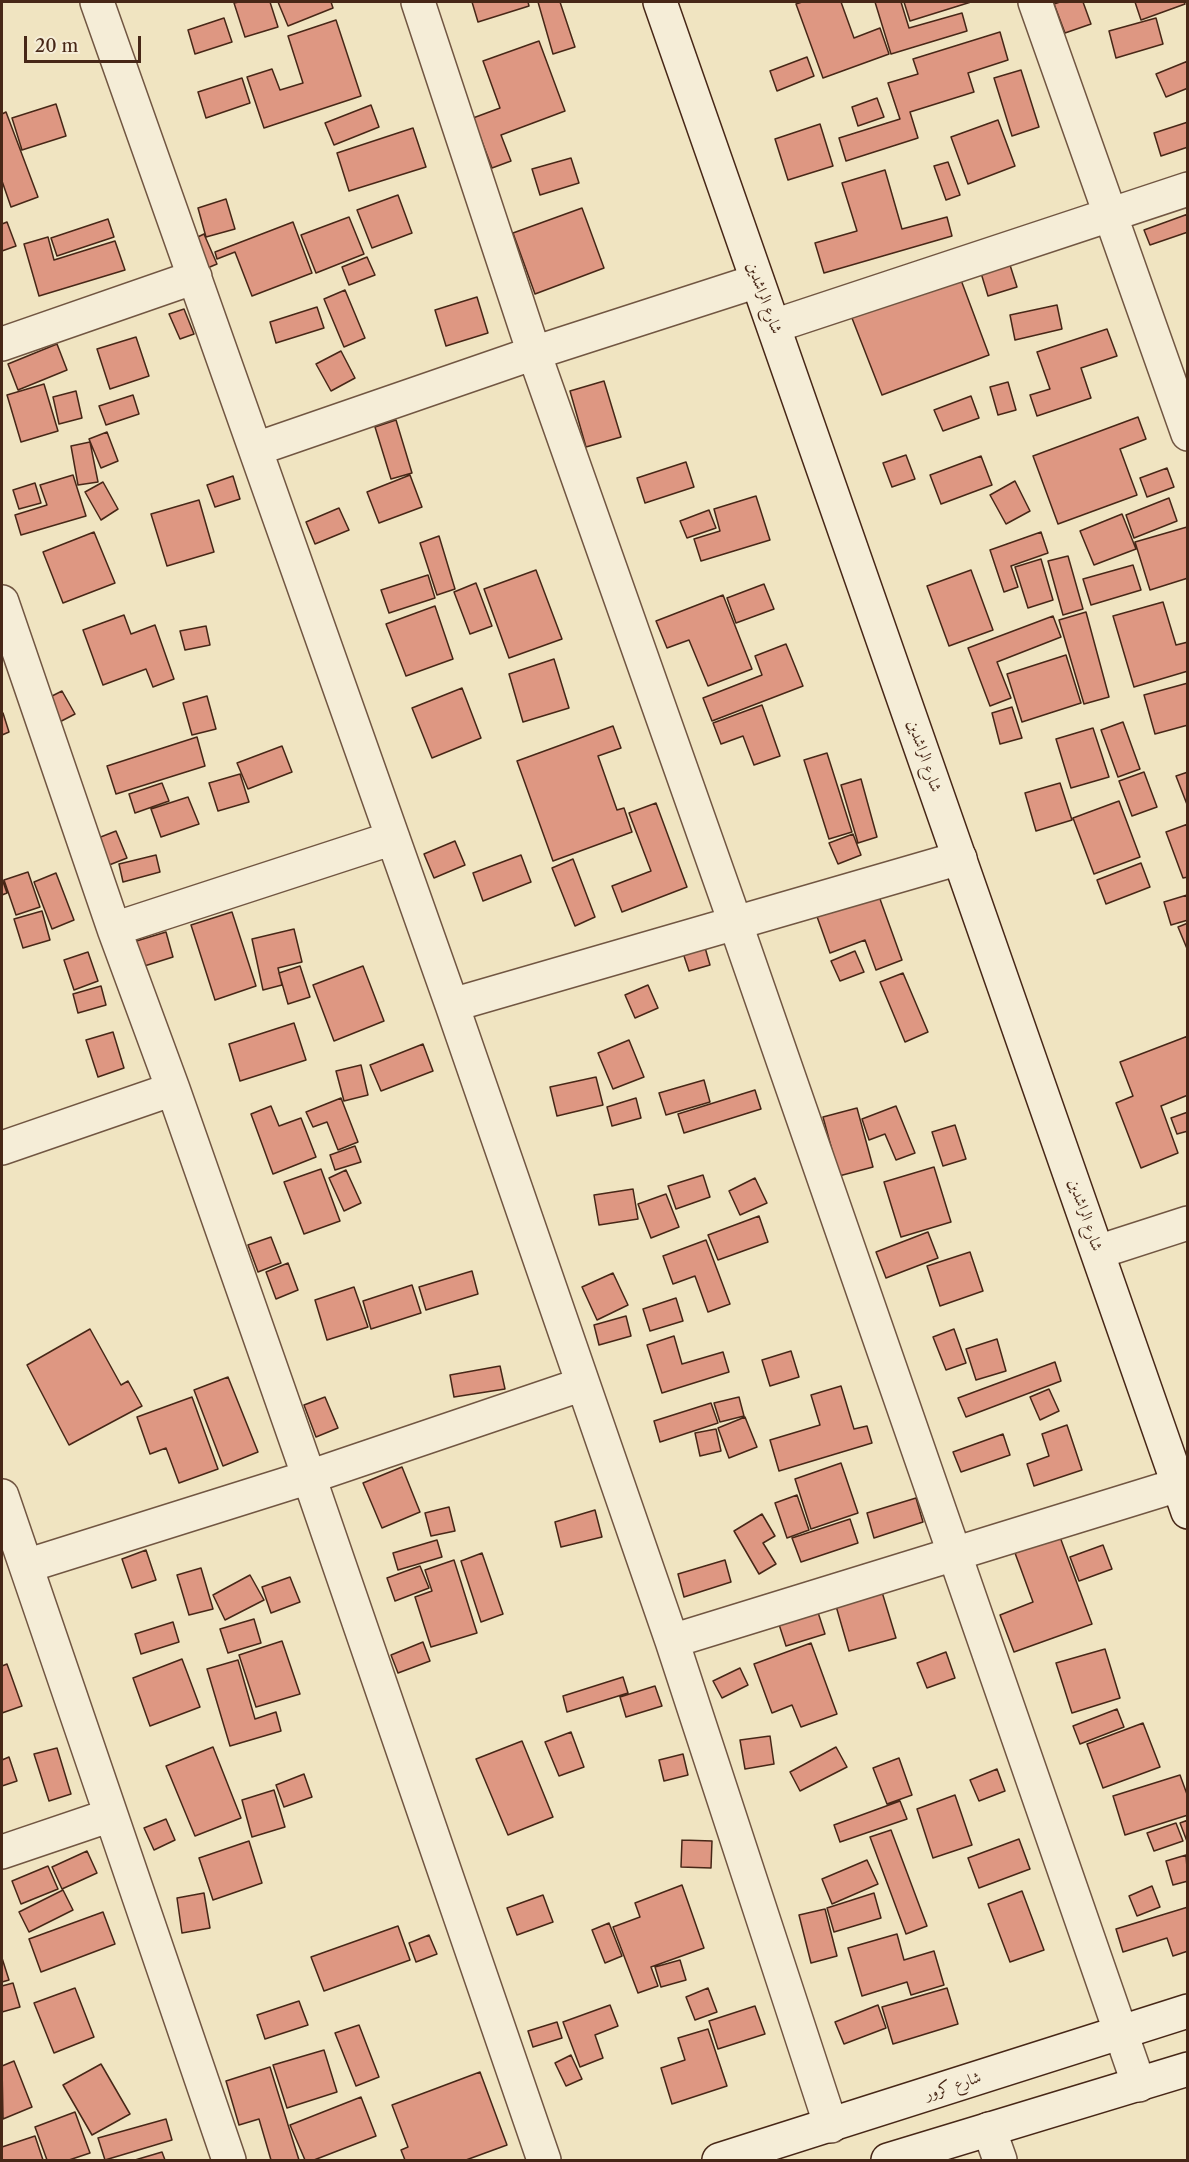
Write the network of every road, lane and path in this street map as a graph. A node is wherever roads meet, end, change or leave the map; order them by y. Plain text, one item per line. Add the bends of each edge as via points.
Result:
1 (98, 2) edge
2 (418, 2) edge
3 (660, 2) edge
4 (1035, 2) edge
5 (1188, 189) edge
6 (1111, 215) junction
7 (195, 277) junction
8 (757, 280) junction
9 (774, 326) junction
10 (2, 344) edge
11 (534, 353) junction
12 (1188, 434) edge
13 (256, 449) junction
14 (2, 602) edge
15 (393, 838) junction
16 (960, 858) junction
17 (735, 922) junction
18 (114, 929) junction
19 (452, 1005) junction
20 (172, 1089) junction
21 (2, 1148) edge
22 (1188, 1223) edge
23 (1098, 1252) junction
24 (583, 1384) junction
25 (309, 1478) junction
26 (2, 1496) edge
27 (1183, 1498) edge
28 (955, 1555) junction
29 (26, 1566) junction
30 (672, 1641) junction
31 (111, 1815) junction
32 (2, 1852) edge
33 (1188, 2011) edge
34 (1119, 2032) junction
35 (1188, 2069) edge
36 (1138, 2085) junction
37 (831, 2126) junction
38 (989, 2129) junction
39 (229, 2160) edge
40 (544, 2160) edge
41 (719, 2160) edge
42 (888, 2160) edge
43 (1000, 2160) edge

1 - 7 street
2 - 11 street
3 - 8 street, شارع الراشدين
4 - 6 street
5 - 6 street
6 - 9 street
6 - 12 street
7 - 10 street
7 - 13 street
8 - 9 street, شارع الراشدين
8 - 11 street
9 - 16 street, شارع الراشدين
11 - 13 street
11 - 17 street
13 - 15 street
14 - 18 street
15 - 18 street
15 - 19 street
16 - 17 street
16 - 23 street, شارع الراشدين
17 - 19 street
17 - 28 street
18 - 20 street
19 - 24 street
20 - 21 street
20 - 25 street
22 - 23 street
23 - 27 street, شارع الراشدين
24 - 25 street
24 - 30 street
25 - 29 street
25 - 40 street
26 - 29 street
27 - 28 street
28 - 30 street
28 - 34 street
29 - 31 street
30 - 37 street
31 - 32 street
31 - 39 street
33 - 34 street, شارع كرور
34 - 36 street
34 - 37 street, شارع كرور
35 - 36 street
36 - 38 street
37 - 41 street, شارع كرور
38 - 42 street
38 - 43 street

